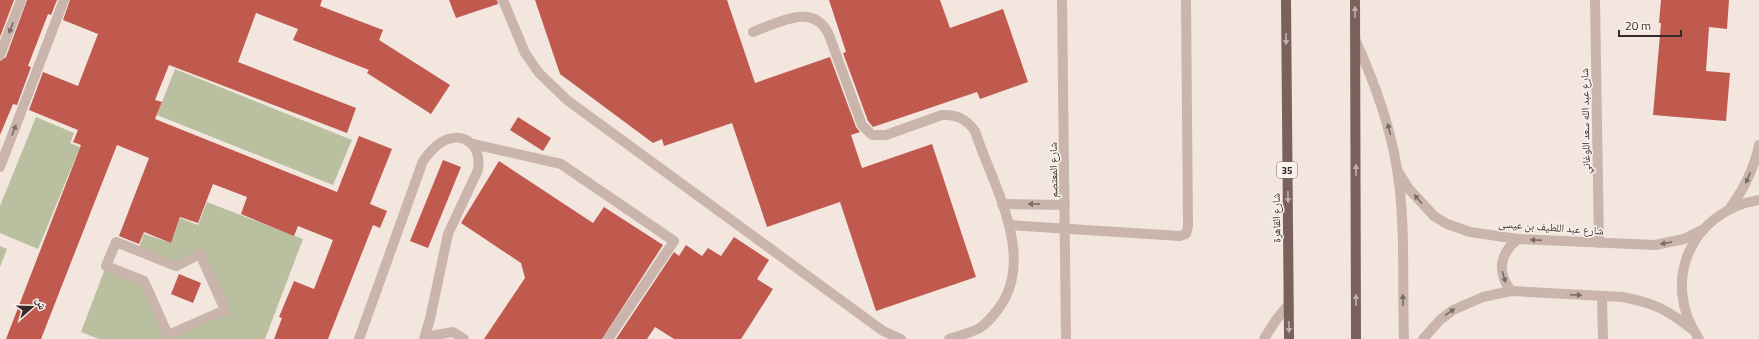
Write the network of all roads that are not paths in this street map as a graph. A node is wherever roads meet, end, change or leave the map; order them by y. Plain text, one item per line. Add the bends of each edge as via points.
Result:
1 (21, 0) edge
2 (64, 0) edge
3 (503, 0) edge
4 (1062, 0) edge
5 (1186, 0) edge
6 (1286, 0) edge
7 (1355, 0) edge
8 (1595, 0) edge
9 (753, 32) dead end
10 (1355, 39) junction
11 (0, 55) edge
12 (473, 144) junction
13 (1759, 145) edge
14 (0, 167) edge
15 (1397, 170) junction
16 (1759, 200) edge
17 (1002, 204) junction
18 (1065, 205) junction
19 (1730, 208) junction
20 (1009, 225) junction
21 (1064, 230) junction
22 (1702, 230) junction
23 (1518, 239) junction
24 (1600, 242) junction
25 (144, 281) joint
26 (1511, 291) junction
27 (1602, 296) junction
28 (1289, 304) junction
29 (1693, 330) junction
30 (424, 338) edge
31 (359, 339) edge
32 (464, 339) edge
33 (608, 339) edge
34 (900, 339) edge
35 (949, 339) edge
36 (1066, 339) edge
37 (1264, 339) edge
38 (1290, 339) edge
39 (1356, 339) edge
40 (1404, 339) edge
41 (1423, 339) edge
42 (1603, 339) edge
43 (1699, 339) edge

1 -> 11 street
14 -> 2 street
3 - 34 street via 525,54 539,73 567,100 876,326
4 - 18 street, شارع المعتصم
5 - 21 street via 1188,231 1180,236
6 -> 28 main road, شارع القاهرة / 35
10 -> 7 main road
8 - 24 street, شارع عبد الله سعد اللوغاني
9 - 17 street via 802,16 819,21 829,35 862,125 872,135 886,135 942,116 961,117 975,131
15 -> 10 street via 1380,101
39 -> 10 main road
12 - 30 street via 478,153 478,170 448,234
12 - 31 street via 459,138 450,138 431,150 423,161
12 - 33 street via 561,164 674,241
13 -> 19 street via 1749,177
23 -> 15 street, شارع عبد اللطيف بن عيسى via 1470,232 1447,224 1434,216 1409,189
40 -> 15 street
16 - 19 street
18 -> 17 street
17 - 20 street
18 - 21 street, شارع المعتصم
19 - 22 street
20 - 21 street
20 - 35 street via 1015,258 1011,286 990,320 978,328
21 - 36 street, شارع المعتصم
22 -> 24 street, شارع عبد اللطيف بن عيسى via 1684,239 1654,245
22 - 29 street via 1692,245 1682,278 1682,296
24 -> 23 street, شارع عبد اللطيف بن عيسى
23 -> 26 street via 1504,254 1501,264 1505,283
25 - 25 street via 106,266 116,242 176,266 200,254 225,310 168,335
26 -> 27 street
41 -> 26 street via 1453,310 1483,297
27 - 29 street via 1652,303
27 - 42 street
28 - 37 street
28 -> 38 main road, شارع القاهرة / 35
29 - 43 street
30 - 32 street via 453,332

